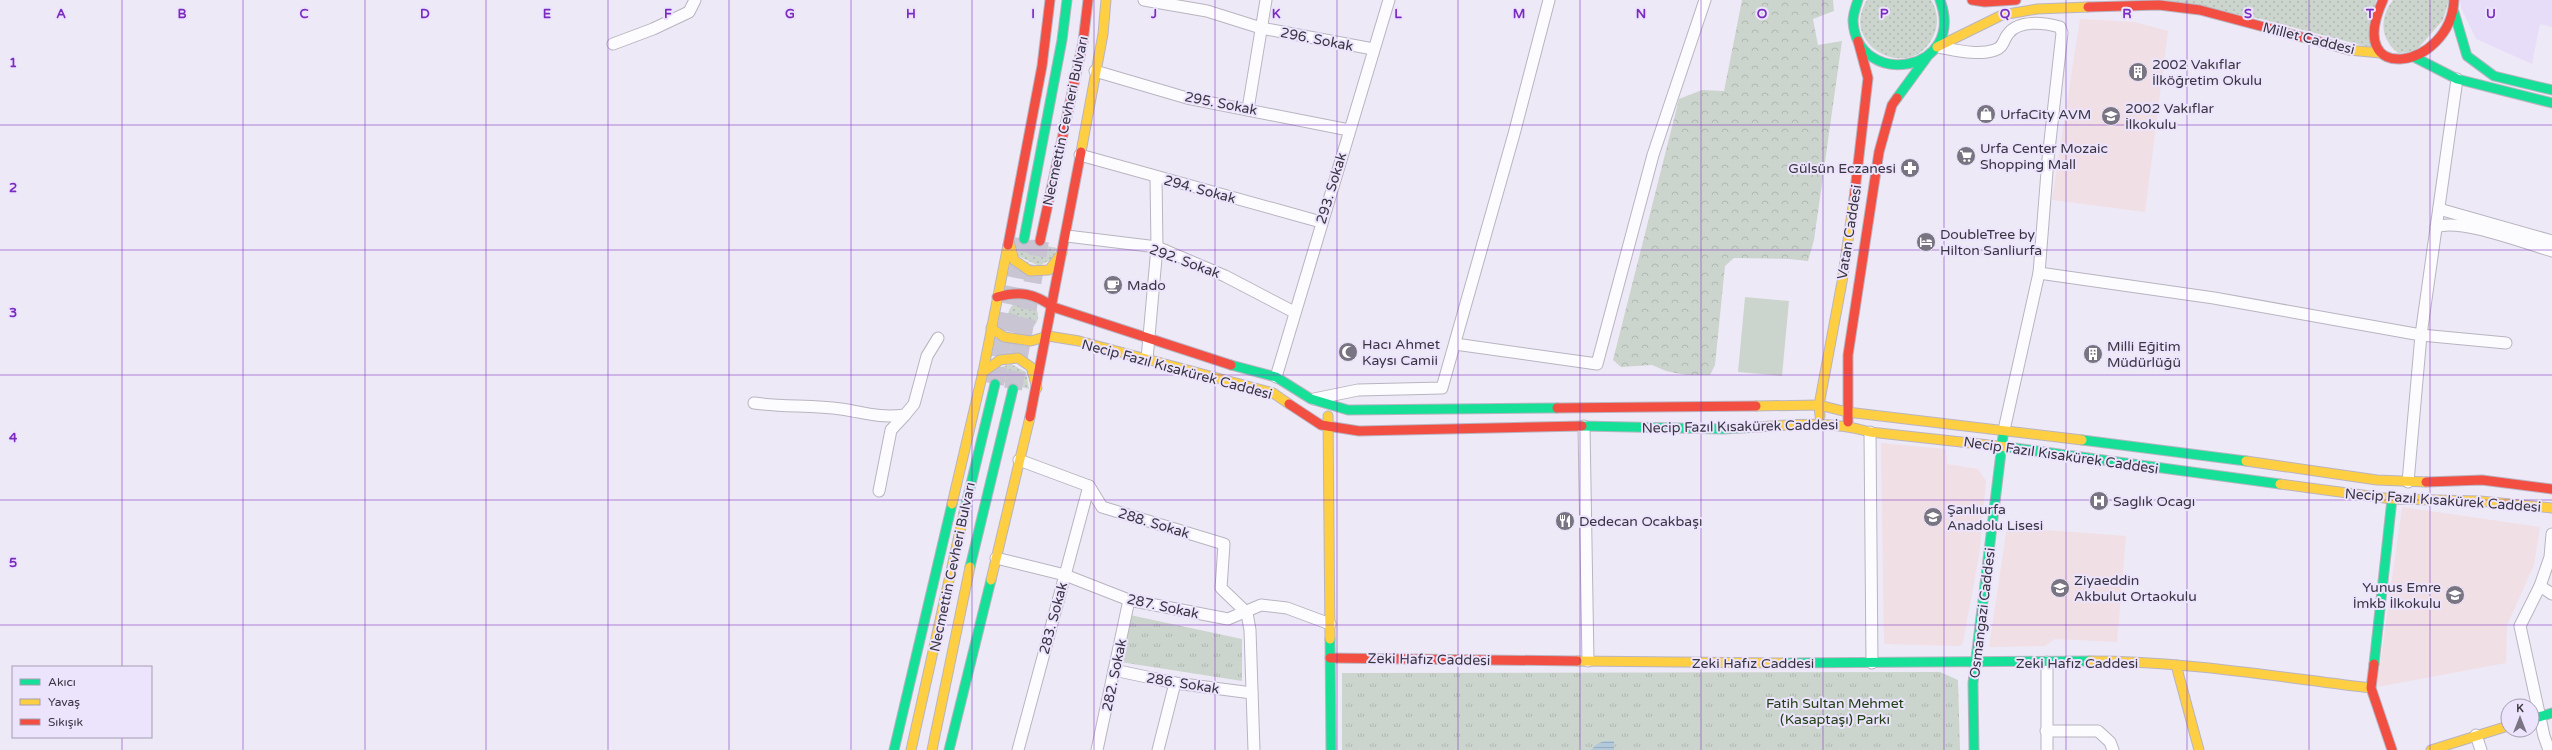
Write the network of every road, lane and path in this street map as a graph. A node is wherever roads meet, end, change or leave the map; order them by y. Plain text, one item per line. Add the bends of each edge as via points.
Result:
1 (695, 0) edge
2 (1050, 0) edge
3 (1067, 0) edge
4 (1088, 0) edge
5 (1106, 0) edge
6 (1144, 0) edge
7 (1266, 0) edge
8 (1388, 0) edge
9 (1549, 0) edge
10 (1704, 0) edge
11 (1848, 0) edge
12 (1858, 0) edge
13 (1940, 0) edge
14 (1972, 0) edge
15 (2016, 0) edge
16 (2384, 0) edge
17 (2454, 0) edge
18 (1985, 1) edge
19 (2086, 4) edge
20 (2454, 12) junction
21 (1853, 22) junction
22 (1261, 28) junction
23 (1858, 41) junction
24 (613, 44) dead end
25 (1937, 47) junction
26 (1373, 49) junction
27 (2380, 53) junction
28 (1927, 57) junction
29 (2414, 57) junction
30 (1095, 71) junction
31 (2457, 79) junction
32 (2552, 90) edge
33 (2552, 103) edge
34 (1248, 109) junction
35 (1349, 130) junction
36 (1080, 155) junction
37 (1156, 177) junction
38 (2439, 209) junction
39 (1321, 222) junction
40 (2436, 227) junction
41 (1067, 236) junction
42 (1008, 237) junction
43 (1024, 239) tunnel mouth
44 (1040, 241) tunnel mouth
45 (2552, 241) edge
46 (1157, 247) junction
47 (1064, 249) junction
48 (2552, 251) edge
49 (2039, 273) junction
50 (997, 297) junction
51 (1053, 307) junction
52 (1294, 312) junction
53 (991, 328) junction
54 (1048, 336) junction
55 (2421, 336) junction
56 (938, 338) dead end
57 (1149, 338) junction
58 (2506, 343) dead end
59 (1455, 344) junction
60 (1147, 359) junction
61 (983, 372) junction
62 (1276, 377) junction
63 (995, 384) tunnel mouth
64 (1013, 390) tunnel mouth
65 (1037, 390) junction
66 (1311, 399) junction
67 (754, 403) dead end
68 (1330, 405) junction
69 (1819, 405) junction
70 (1847, 412) junction
71 (905, 415) junction
72 (1821, 423) junction
73 (1327, 426) junction
74 (1584, 426) junction
75 (1849, 426) junction
76 (2004, 430) junction
77 (1870, 432) junction
78 (1944, 440) junction
79 (2001, 446) junction
80 (2035, 452) junction
81 (1019, 460) junction
82 (1998, 469) junction
83 (2408, 482) junction
84 (1089, 486) junction
85 (2552, 489) edge
86 (878, 492) dead end
87 (2392, 498) junction
88 (2552, 508) edge
89 (2552, 534) edge
90 (996, 558) junction
91 (1065, 575) junction
92 (2540, 586) junction
93 (2552, 594) edge
94 (1129, 600) junction
95 (1247, 613) junction
96 (1330, 624) junction
97 (1330, 658) junction
98 (1588, 661) junction
99 (2047, 662) junction
100 (1872, 663) junction
101 (1975, 663) junction
102 (2176, 665) junction
103 (1114, 670) junction
104 (1174, 683) junction
105 (2371, 688) junction
106 (1252, 693) junction
107 (2533, 698) edge
108 (2552, 712) edge
109 (2540, 716) edge
110 (2540, 727) edge
111 (2500, 728) edge
112 (2046, 731) junction
113 (2476, 735) junction
114 (894, 750) edge
115 (911, 750) edge
116 (932, 750) edge
117 (949, 750) edge
118 (1018, 750) edge
119 (1097, 750) edge
120 (1158, 750) edge
121 (1254, 750) edge
122 (1331, 750) edge
123 (1974, 750) edge
124 (2047, 750) edge
125 (2113, 750) edge
126 (2199, 750) edge
127 (2392, 750) edge
128 (2431, 750) edge
129 (2482, 750) edge
130 (2549, 750) edge

1 - 24 street via 689,12
2 - 42 main road via 1039,82
3 - 43 main road, Necmettin Cevheri Bulvarı via 1062,40
4 - 44 main road, Necmettin Cevheri Bulvarı via 1083,42
5 - 30 main road via 1103,34
6 - 22 street, 296. Sokak via 1207,11
7 - 22 street
8 - 26 street, 293. Sokak
9 - 59 street
10 - 59 street via 1653,155 1597,364
11 - 21 main road, Vatan Caddesi
12 - 21 main road
13 - 25 main road via 1945,21
14 - 18 main road
15 - 18 main road
16 - 27 main road via 2377,11 2373,28 2374,41
17 - 20 main road
19 - 25 main road, Millet Caddesi via 2002,15
19 - 27 main road, Millet Caddesi via 2159,5 2200,10 2349,50
20 - 29 main road via 2439,37 2425,53
20 - 32 main road via 2467,56 2494,76
21 - 23 main road, Vatan Caddesi
22 - 26 street, 296. Sokak
22 - 34 street
23 - 28 main road via 1876,60 1889,65 1902,66
23 - 69 main road, Vatan Caddesi via 1868,78 1862,146 1842,282
25 - 28 main road
25 - 49 street via 1977,53 1996,50 2003,45 2008,33 2018,27 2046,23 2060,26 2062,33
26 - 35 street, 293. Sokak
27 - 29 main road, Millet Caddesi via 2389,59 2402,61
28 - 70 main road, Vatan Caddesi via 1892,105 1879,152 1848,355
29 - 31 main road
30 - 34 street, 295. Sokak via 1188,98
30 - 36 main road
31 - 33 main road
31 - 38 street
32 - 33 street
34 - 35 street, 295. Sokak
35 - 39 street, 293. Sokak
36 - 37 street, 294. Sokak
36 - 41 main road
37 - 39 street, 294. Sokak
37 - 46 street
38 - 40 street
38 - 45 street
39 - 52 street, 293. Sokak
40 - 48 street via 2446,224 2463,226
40 - 55 street
41 - 46 street, 292. Sokak
41 - 47 main road
42 - 47 main road via 1015,262 1025,269 1039,272 1049,270 1058,262
42 - 50 main road
46 - 52 street, 292. Sokak via 1225,276
46 - 57 street
47 - 51 main road
49 - 55 street via 2214,298
49 - 76 street
50 - 51 main road, Necip Fazıl Kısakürek Caddesi via 1018,291 1039,295
50 - 53 main road
51 - 54 main road
51 - 57 main road, Necip Fazıl Kısakürek Caddesi
52 - 62 street, 293. Sokak
53 - 54 main road, Necip Fazıl Kısakürek Caddesi via 1004,337 1031,341
53 - 61 main road
54 - 60 main road, Necip Fazıl Kısakürek Caddesi via 1079,341
54 - 65 main road
55 - 58 street
55 - 83 street
56 - 71 street via 927,356 914,404
57 - 60 street
57 - 62 main road, Necip Fazıl Kısakürek Caddesi
59 - 66 street via 1442,388 1358,390
60 - 73 main road, Necip Fazıl Kısakürek Caddesi via 1273,392 1321,425
61 - 65 main road via 997,360 1009,357 1019,359 1032,369
61 - 114 main road
62 - 66 main road, Necip Fazıl Kısakürek Caddesi
63 - 115 main road, Necmettin Cevheri Bulvarı via 954,553
64 - 116 main road, Necmettin Cevheri Bulvarı via 972,559
65 - 81 main road
66 - 68 main road, Necip Fazıl Kısakürek Caddesi
67 - 71 street via 840,409 882,418
68 - 69 main road, Necip Fazıl Kısakürek Caddesi via 1348,410
68 - 73 main road
69 - 70 main road, Necip Fazıl Kısakürek Caddesi
69 - 72 main road, Vatan Caddesi
70 - 75 main road, Vatan Caddesi
70 - 76 main road, Necip Fazıl Kısakürek Caddesi
71 - 86 street via 892,430
72 - 74 main road, Necip Fazıl Kısakürek Caddesi via 1723,429
72 - 75 main road, Necip Fazıl Kısakürek Caddesi
73 - 74 main road, Necip Fazıl Kısakürek Caddesi via 1359,431
73 - 96 main road
74 - 98 street
75 - 77 main road, Necip Fazıl Kısakürek Caddesi
76 - 79 main road, Osmangazi Caddesi
76 - 83 main road, Necip Fazıl Kısakürek Caddesi
77 - 78 main road, Necip Fazıl Kısakürek Caddesi
77 - 100 street
78 - 79 main road, Necip Fazıl Kısakürek Caddesi
78 - 82 main road via 1969,446 1987,457
79 - 80 main road, Necip Fazıl Kısakürek Caddesi
79 - 82 main road, Osmangazi Caddesi
80 - 82 main road via 2012,456
80 - 87 main road, Necip Fazıl Kısakürek Caddesi
81 - 84 street
81 - 90 main road
82 - 101 main road, Osmangazi Caddesi
83 - 85 main road, Necip Fazıl Kısakürek Caddesi via 2482,480
84 - 91 street, 283. Sokak
84 - 95 street, 288. Sokak via 1102,507 1224,544 1221,588
87 - 88 main road, Necip Fazıl Kısakürek Caddesi via 2480,501
87 - 105 main road
89 - 92 street via 2550,557
90 - 91 street, 287. Sokak
90 - 117 main road
91 - 94 street, 287. Sokak
91 - 118 street, 283. Sokak
92 - 93 street
92 - 107 street via 2520,626
94 - 95 street, 287. Sokak via 1228,619
94 - 103 street, 282. Sokak
95 - 96 street, 287. Sokak via 1261,605 1287,608
95 - 106 street
96 - 97 main road
97 - 98 main road, Zeki Hafız Caddesi
97 - 122 main road
98 - 100 main road, Zeki Hafız Caddesi
99 - 101 main road, Zeki Hafız Caddesi
99 - 102 main road, Zeki Hafız Caddesi via 2127,661
99 - 112 street
100 - 101 main road, Zeki Hafız Caddesi
101 - 123 main road, Osmangazi Caddesi
102 - 105 main road, Zeki Hafız Caddesi
102 - 126 main road
103 - 104 street, 286. Sokak
103 - 119 street, 282. Sokak
104 - 106 street, 286. Sokak
104 - 120 street
105 - 127 main road
106 - 121 street
108 - 109 main road
110 - 130 street
111 - 113 main road
112 - 124 street
112 - 125 street via 2098,731 2110,742
113 - 128 main road
113 - 129 street

